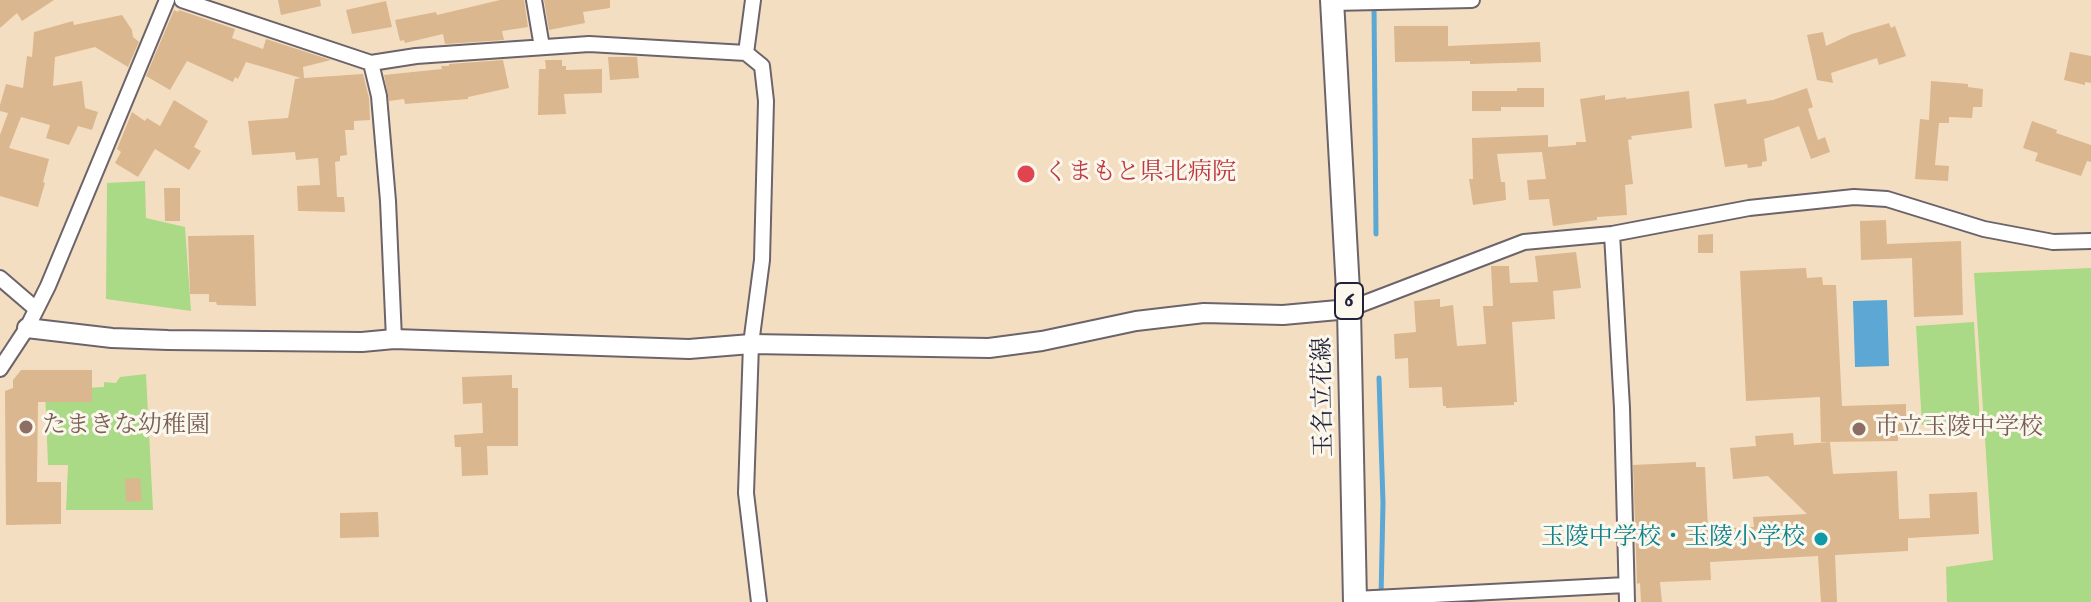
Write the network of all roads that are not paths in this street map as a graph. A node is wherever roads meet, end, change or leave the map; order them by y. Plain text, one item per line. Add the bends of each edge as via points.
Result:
1 (167, 0) edge
2 (182, 0) edge
3 (534, 0) edge
4 (753, 0) edge
5 (1472, 0) edge
6 (1332, 1) edge
7 (542, 47) junction
8 (746, 53) junction
9 (371, 63) junction
10 (1612, 234) junction
11 (2091, 241) edge
12 (0, 278) edge
13 (36, 309) junction
14 (1349, 309) junction
15 (27, 328) junction
16 (394, 339) junction
17 (751, 344) junction
18 (0, 369) edge
19 (1626, 585) junction
20 (1361, 600) edge
21 (759, 602) edge
22 (1627, 602) edge

1 - 13 street
2 - 9 street
3 - 7 street
4 - 8 street
5 - 6 street
6 - 14 main road, 玉名立花線 / 6
7 - 8 street via 589,44
7 - 9 street
8 - 17 street via 762,66 766,101 762,260
9 - 16 street via 388,201
10 - 11 street via 1749,208 1854,197 1887,199 1984,229 2053,242
10 - 14 street via 1524,242
10 - 19 street
12 - 13 street
13 - 15 street
14 - 17 street via 1283,315 1204,313 989,348
14 - 20 main road, 玉名立花線 / 6
15 - 16 street via 168,340
15 - 18 street
16 - 17 street via 689,349
17 - 21 street via 746,493
19 - 20 street
19 - 22 street

